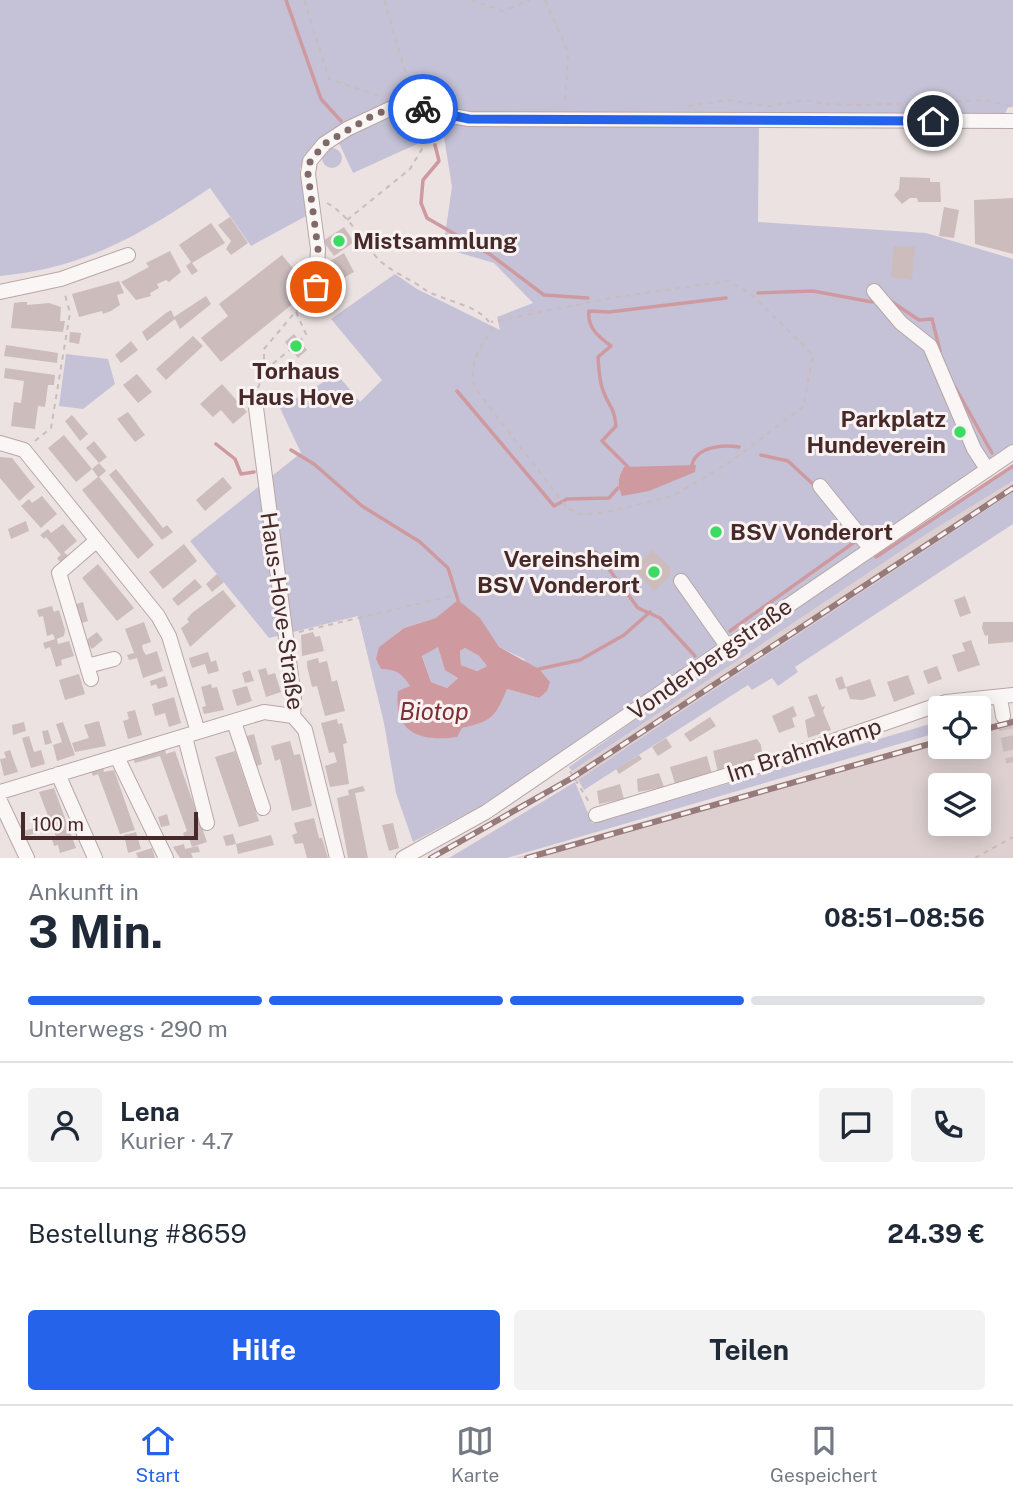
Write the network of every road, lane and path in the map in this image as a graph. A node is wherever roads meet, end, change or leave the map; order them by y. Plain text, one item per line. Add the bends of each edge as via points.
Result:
1 (304, 0) edge
2 (384, 0) edge
3 (471, 0) edge
4 (530, 0) edge
5 (545, 0) edge
6 (565, 105) dead end
7 (404, 106) junction
8 (684, 106) dead end
9 (1013, 107) edge
10 (1013, 121) edge
11 (311, 193) junction
12 (347, 220) junction
13 (128, 255) dead end
14 (61, 279) junction
15 (316, 287) joint
16 (874, 291) dead end
17 (0, 292) edge
18 (296, 312) junction
19 (491, 322) junction
20 (300, 341) dead end
21 (291, 349) dead end
22 (264, 371) junction
23 (254, 400) joint
24 (0, 443) edge
25 (24, 450) junction
26 (1013, 452) edge
27 (986, 469) junction
28 (820, 486) dead end
29 (96, 541) junction
30 (870, 548) junction
31 (681, 581) dead end
32 (455, 595) dead end
33 (284, 632) junction
34 (727, 646) junction
35 (114, 659) dead end
36 (1007, 697) edge
37 (293, 716) junction
38 (1003, 716) tunnel mouth
39 (234, 722) junction
40 (191, 734) junction
41 (117, 757) junction
42 (563, 760) junction
43 (58, 774) junction
44 (0, 792) edge
45 (0, 801) edge
46 (263, 808) dead end
47 (596, 816) joint
48 (207, 822) dead end
49 (1013, 837) edge
50 (164, 852) edge
51 (94, 856) edge
52 (27, 858) edge
53 (337, 858) edge
54 (403, 858) edge
55 (975, 858) edge

1 - 7 path via 329,79
2 - 7 path via 405,71
3 - 4 path via 503,11
5 - 6 path via 568,52
7 - 10 street via 469,119
7 - 11 street via 347,129 324,144 310,162
7 - 12 path via 423,141 420,155 410,169
8 - 9 path via 727,100 770,106 805,100 864,105 985,100
11 - 12 path
11 - 15 street via 318,249
12 - 19 path via 379,259 435,296
13 - 14 street
14 - 17 street
14 - 25 path via 70,313 51,428
15 - 18 path
16 - 27 street via 901,323 930,346
18 - 20 path via 306,334
18 - 22 path via 264,349
19 - 19 path via 492,329 473,357 475,388 567,508 579,514 615,511 673,496 730,462 803,407 813,355 751,294 729,281
21 - 22 path
22 - 23 path
23 - 33 street, Haus-Hove-Straße
24 - 25 street
25 - 29 street
26 - 27 street, Vonderbergstraße
27 - 30 street, Vonderbergstraße
28 - 30 street
29 - 35 street via 59,573 89,673
29 - 40 street via 169,636
30 - 34 street, Vonderbergstraße
31 - 34 street
32 - 33 path
33 - 37 street, Haus-Hove-Straße
34 - 42 street, Vonderbergstraße
36 - 38 street
36 - 47 street, Im Brahmkamp via 946,702
37 - 39 street via 264,712
37 - 53 street, Haus-Hove-Straße via 305,730
39 - 40 street
39 - 46 street
40 - 41 street
40 - 48 street
41 - 43 street
41 - 50 street
42 - 47 path
42 - 54 street, Vonderbergstraße via 486,812
43 - 44 street
43 - 51 street
45 - 52 street
49 - 55 path

